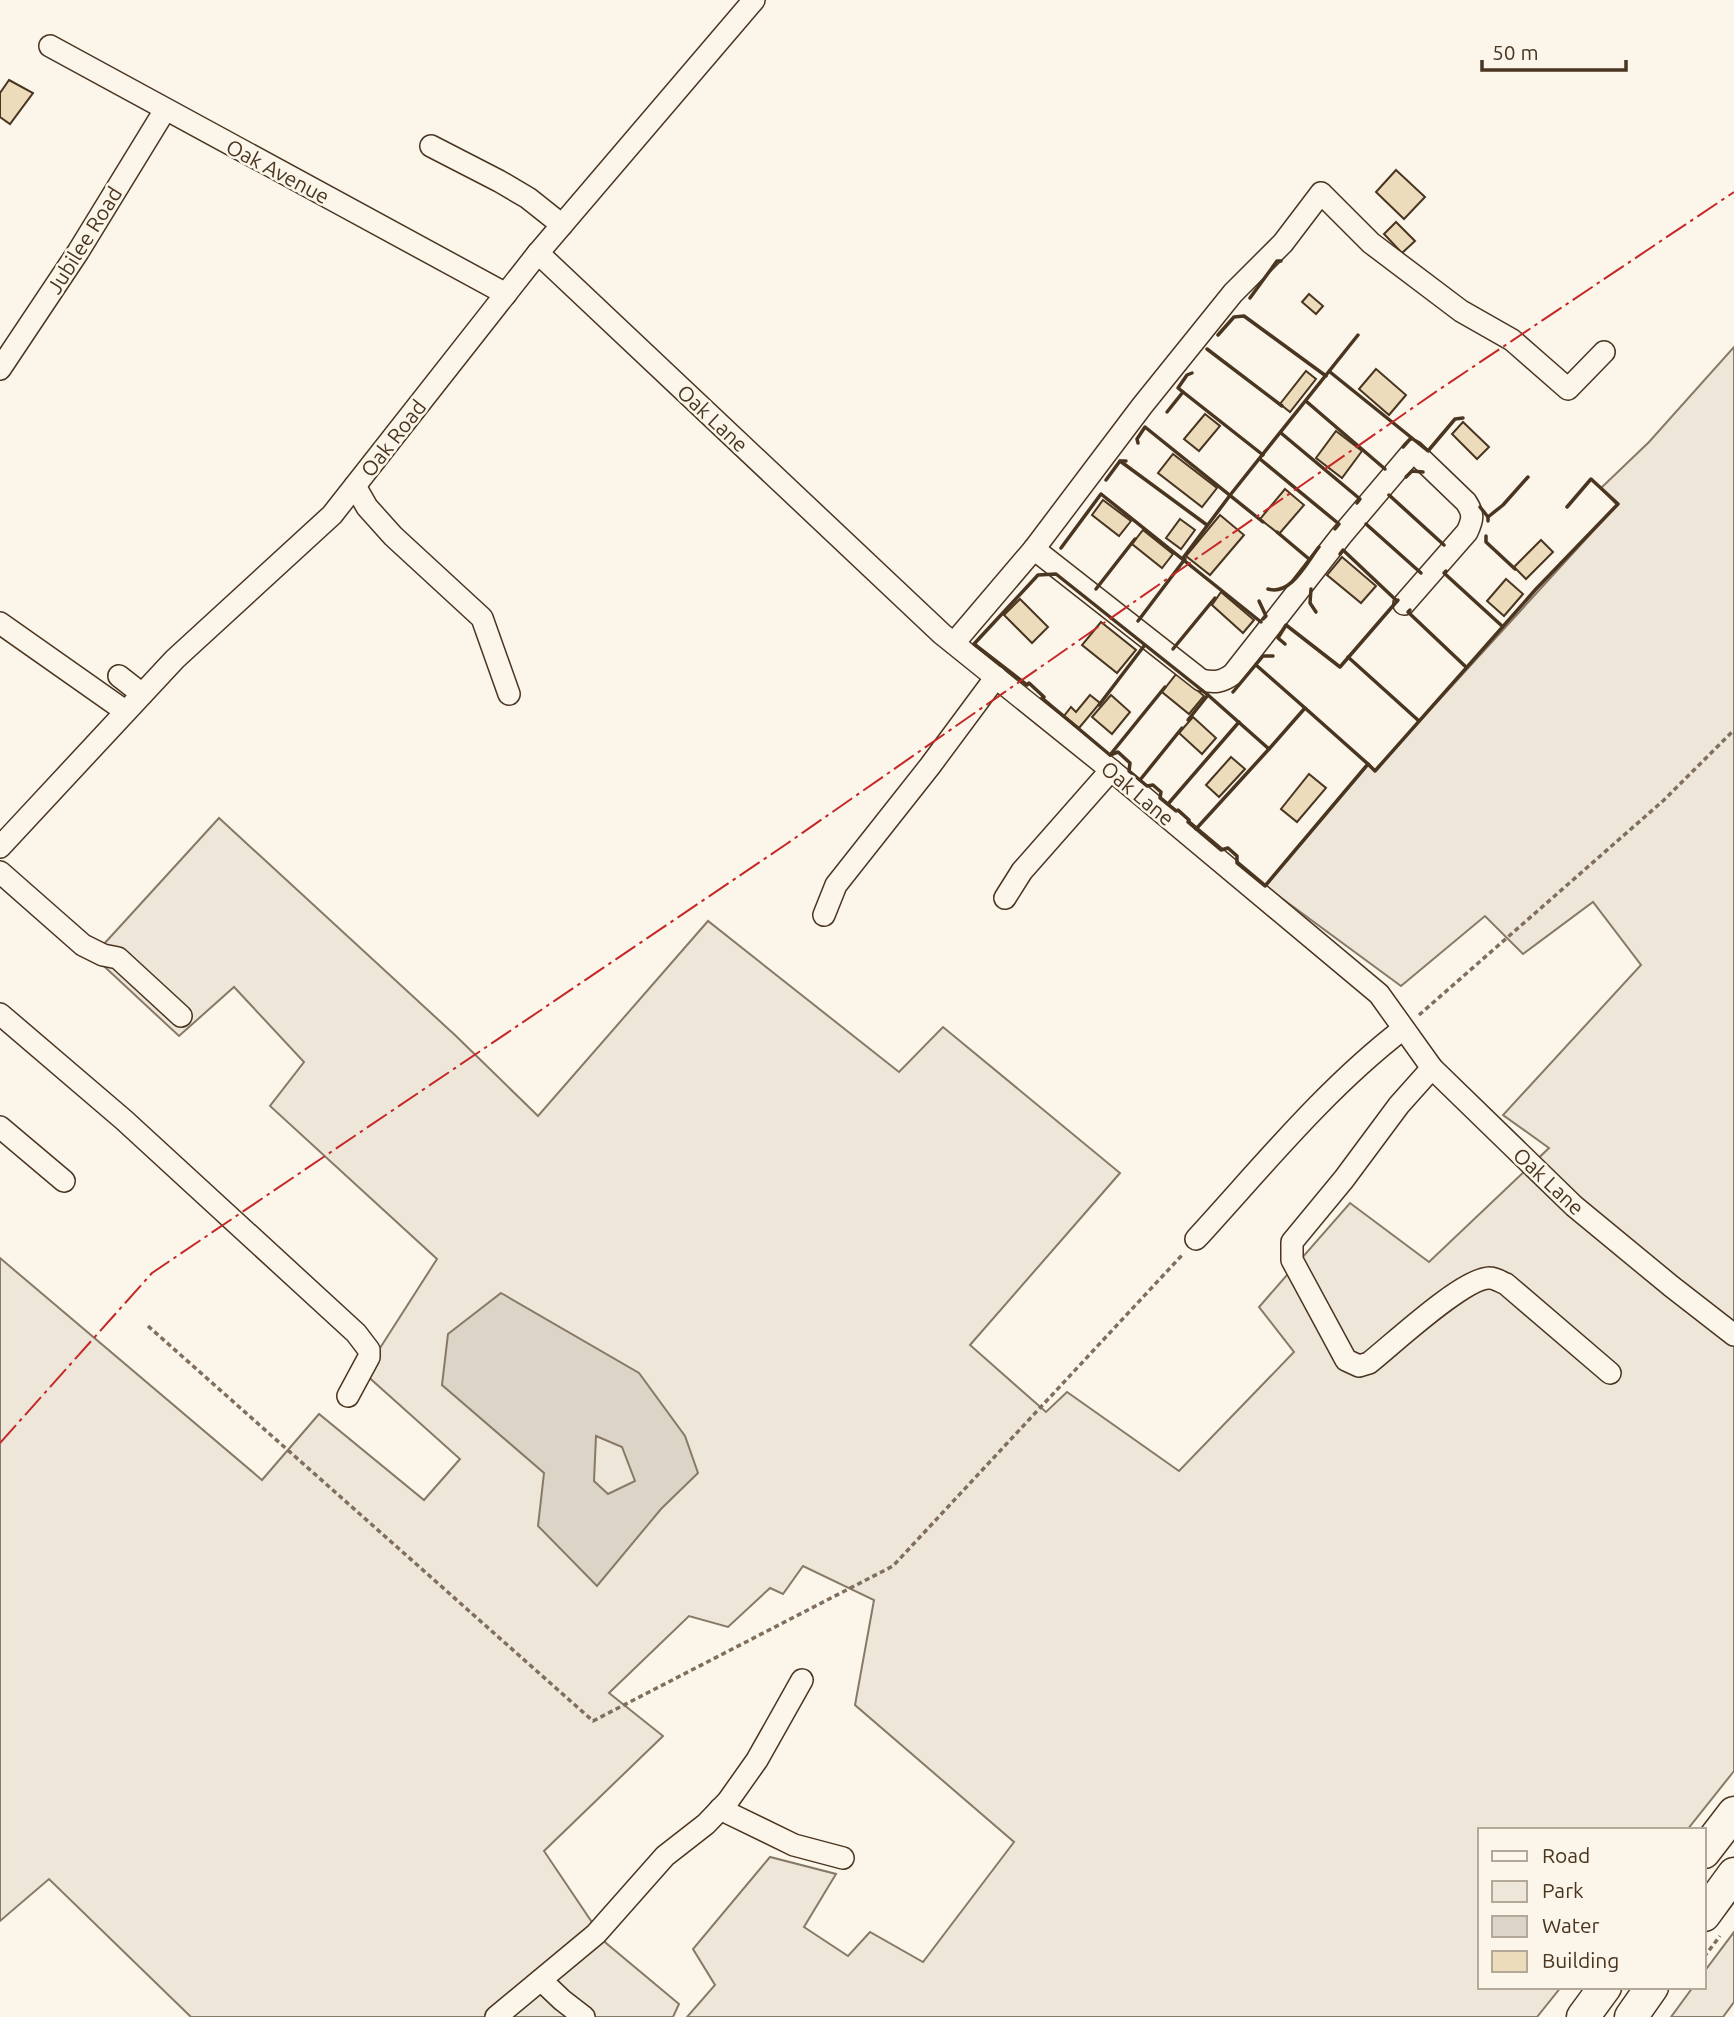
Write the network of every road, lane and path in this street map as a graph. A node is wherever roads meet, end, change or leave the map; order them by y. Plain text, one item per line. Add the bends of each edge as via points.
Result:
1 (754, 0) edge
2 (50, 46) dead end
3 (165, 110) junction
4 (431, 146) dead end
5 (562, 225) junction
6 (538, 253) junction
7 (506, 294) junction
8 (1604, 352) dead end
9 (0, 369) edge
10 (355, 486) junction
11 (1034, 549) junction
12 (1404, 604) dead end
13 (0, 623) edge
14 (954, 643) junction
15 (119, 676) dead end
16 (996, 677) junction
17 (142, 694) junction
18 (509, 694) dead end
19 (125, 711) junction
20 (1734, 730) edge
21 (1111, 770) junction
22 (0, 847) edge
23 (0, 872) edge
24 (1005, 898) dead end
25 (824, 915) dead end
26 (0, 1014) edge
27 (181, 1017) dead end
28 (1403, 1029) junction
29 (1432, 1068) junction
30 (0, 1127) edge
31 (64, 1181) dead end
32 (1196, 1239) joint
33 (148, 1326) dead end
34 (1734, 1335) edge
35 (1610, 1373) dead end
36 (348, 1396) dead end
37 (802, 1680) dead end
38 (720, 1809) junction
39 (1734, 1814) edge
40 (1706, 1849) edge
41 (843, 1858) dead end
42 (1734, 1874) edge
43 (1706, 1912) edge
44 (541, 1980) junction
45 (1604, 1989) edge
46 (1651, 1989) edge
47 (496, 2017) edge
48 (584, 2017) edge
49 (1583, 2017) edge
50 (1631, 2017) edge

1 - 5 street, Oak Road
2 - 3 street, Oak Avenue
3 - 7 street, Oak Avenue
3 - 9 street, Jubilee Road
4 - 5 street via 509,186
5 - 6 street, Oak Road
6 - 7 street, Oak Road
6 - 14 street, Oak Lane
7 - 10 street, Oak Road
8 - 11 street via 1568,389 1512,340 1461,311 1371,243 1321,193 1283,243 1233,293
10 - 17 street, Oak Road via 332,515
10 - 18 street via 393,536 482,618
11 - 12 street via 1201,680 1214,683 1233,674 1413,451 1466,502 1473,520
11 - 14 street
13 - 19 street
14 - 16 street, Oak Lane
15 - 17 street
16 - 21 street, Oak Lane
16 - 25 street via 836,885
17 - 19 street, Oak Road
19 - 22 street, Oak Road
20 - 28 path via 1664,800
21 - 24 street via 1022,871
21 - 28 street, Oak Lane via 1379,994
23 - 27 street via 83,945 118,958
26 - 36 street via 124,1120 356,1333 369,1357
28 - 29 street, Oak Lane
28 - 32 street via 1320,1104
29 - 34 street, Oak Lane via 1574,1206
29 - 35 street via 1292,1241 1292,1260 1346,1360 1359,1366 1369,1363 1452,1296 1491,1278 1506,1284
30 - 31 street
32 - 33 path via 893,1566 593,1720
37 - 38 street via 757,1760
38 - 41 street via 794,1845
38 - 44 street via 665,1856 596,1934
39 - 40 highway
42 - 43 highway
44 - 47 street
44 - 48 street
45 - 49 highway
46 - 50 highway

